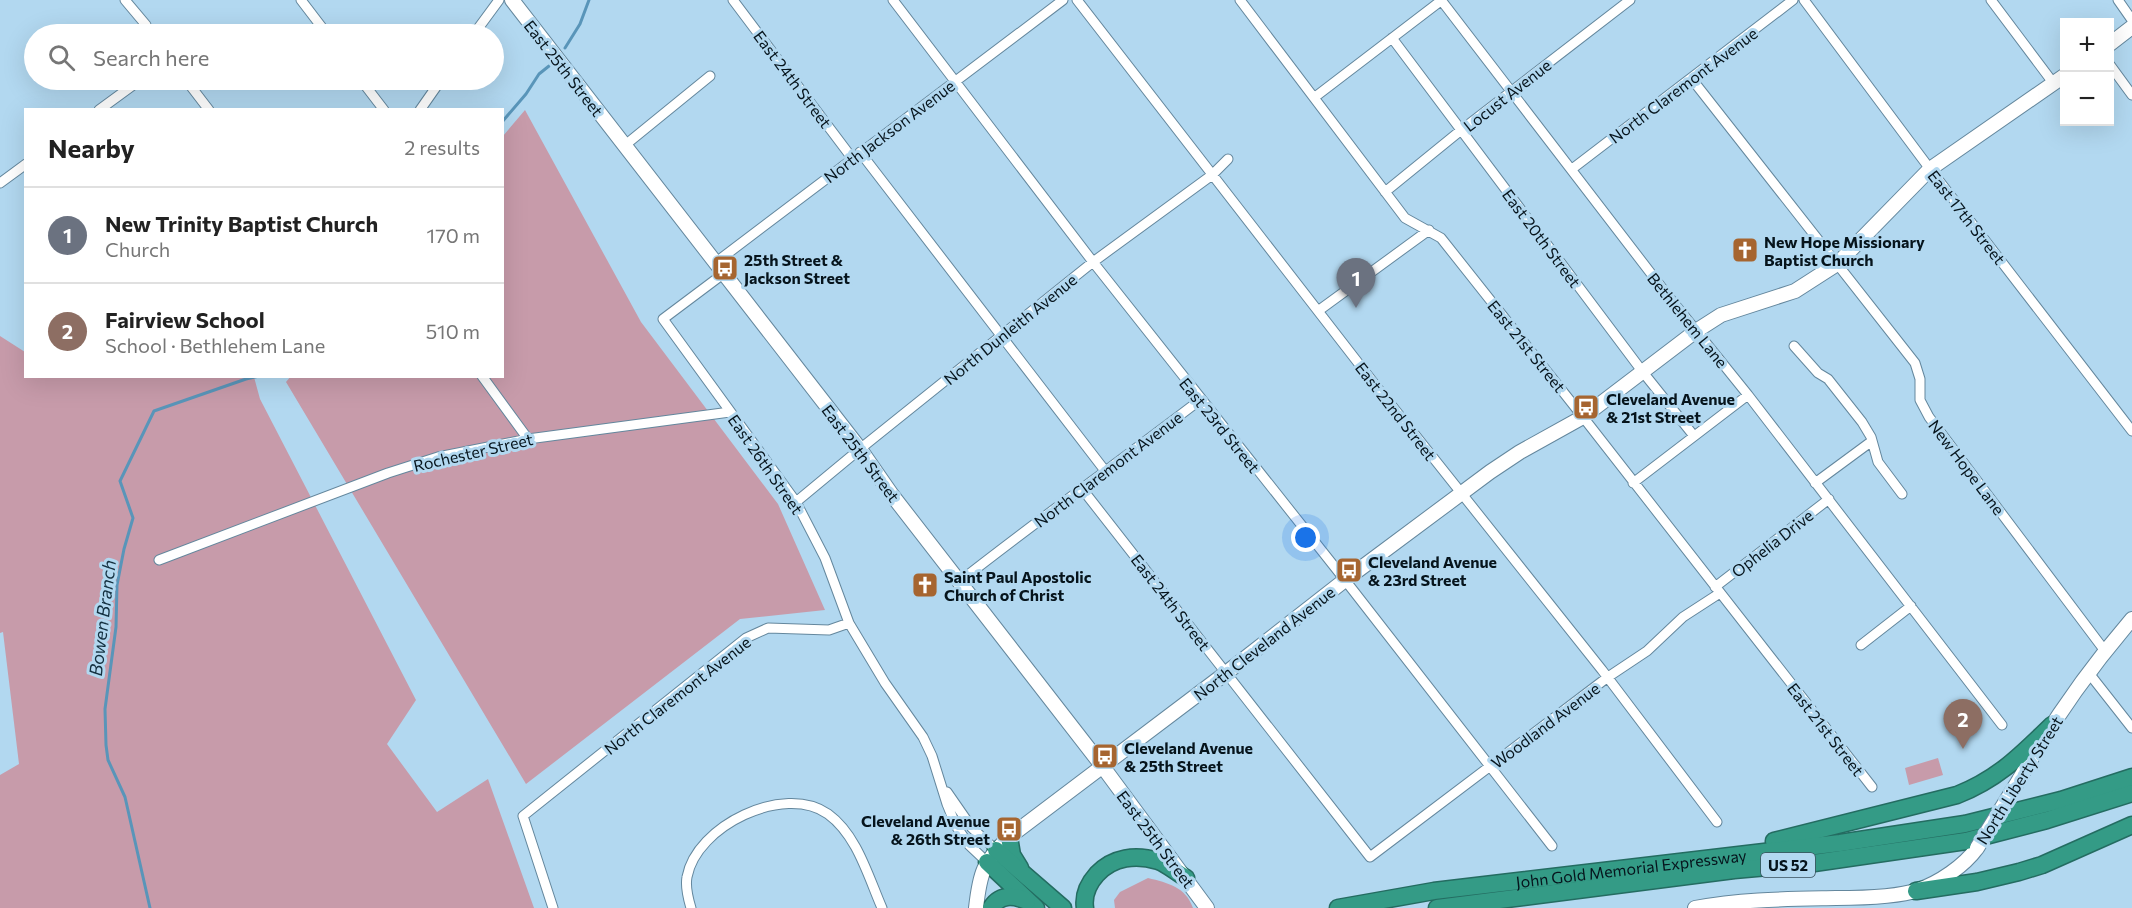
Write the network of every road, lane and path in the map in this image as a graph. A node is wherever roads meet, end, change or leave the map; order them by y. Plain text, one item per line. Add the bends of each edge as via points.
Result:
1 (125, 0) edge
2 (301, 0) edge
3 (499, 0) edge
4 (512, 0) edge
5 (733, 0) edge
6 (893, 0) edge
7 (1063, 0) edge
8 (1077, 0) edge
9 (1240, 0) edge
10 (1442, 0) edge
11 (1630, 0) edge
12 (1793, 0) edge
13 (1804, 0) edge
14 (1991, 0) edge
15 (2118, 0) edge
16 (2132, 20) edge
17 (144, 24) edge
18 (319, 24) edge
19 (481, 24) edge
20 (2132, 27) edge
21 (1392, 38) junction
22 (2114, 41) edge
23 (2114, 72) edge
24 (711, 76) dead end
25 (1691, 78) junction
26 (2059, 80) edge
27 (955, 81) junction
28 (126, 90) edge
29 (194, 90) edge
30 (369, 90) edge
31 (434, 90) edge
32 (1512, 92) junction
33 (2132, 95) edge
34 (1315, 97) junction
35 (102, 108) edge
36 (207, 108) edge
37 (382, 108) edge
38 (421, 108) edge
39 (1460, 131) junction
40 (624, 146) junction
41 (856, 155) junction
42 (1228, 159) dead end
43 (24, 165) edge
44 (1572, 170) junction
45 (1930, 170) junction
46 (1212, 175) junction
47 (0, 183) edge
48 (1385, 192) junction
49 (1430, 231) junction
50 (1093, 262) junction
51 (1837, 264) junction
52 (719, 269) junction
53 (1318, 311) junction
54 (663, 319) joint
55 (1696, 331) junction
56 (1000, 337) junction
57 (1794, 346) dead end
58 (1642, 371) junction
59 (483, 378) edge
60 (1748, 395) junction
61 (1200, 400) junction
62 (730, 412) junction
63 (1583, 417) junction
64 (2128, 419) edge
65 (2132, 431) edge
66 (1694, 436) junction
67 (528, 439) junction
68 (1872, 441) junction
69 (860, 449) junction
70 (1106, 472) junction
71 (1633, 483) junction
72 (1815, 483) junction
73 (1083, 490) junction
74 (1461, 493) junction
75 (1902, 494) dead end
76 (1829, 499) junction
77 (796, 502) junction
78 (159, 560) dead end
79 (1345, 580) junction
80 (958, 582) junction
81 (1718, 590) junction
82 (1911, 606) junction
83 (2132, 619) edge
84 (849, 623) junction
85 (1861, 645) dead end
86 (2105, 651) junction
87 (2088, 672) junction
88 (1226, 673) junction
89 (1608, 677) junction
90 (2002, 724) dead end
91 (2052, 725) junction
92 (2132, 728) edge
93 (1490, 766) junction
94 (1102, 767) junction
95 (939, 776) junction
96 (2132, 777) edge
97 (1872, 787) dead end
98 (2132, 794) edge
99 (1717, 822) dead end
100 (2132, 825) edge
101 (1010, 837) junction
102 (1552, 846) dead end
103 (992, 856) junction
104 (1370, 857) joint
105 (1707, 858) junction
106 (1028, 878) junction
107 (1186, 878) junction
108 (1916, 891) junction
109 (1033, 905) edge
110 (553, 908) edge
111 (691, 908) edge
112 (882, 908) edge
113 (976, 908) edge
114 (986, 908) edge
115 (991, 908) edge
116 (1063, 908) edge
117 (1085, 908) edge
118 (1207, 908) edge
119 (1338, 908) edge
120 (1437, 908) edge
121 (1700, 908) edge

1 - 17 street
2 - 18 street
3 - 19 street
4 - 40 street, East 25th Street
5 - 41 street, East 24th Street
6 - 27 street, East 23rd Street
7 - 27 street, North Jackson Avenue
8 - 46 street, East 22nd Street
9 - 34 street, East 21st Street
10 - 21 street
10 - 32 street, Bethlehem Lane
11 - 32 street, Locust Avenue
12 - 25 street, North Claremont Avenue
13 - 45 street, East 17th Street
14 - 26 street
15 - 16 street
20 - 22 street
21 - 34 street
21 - 39 street, East 20th Street
23 - 33 street
24 - 40 street
25 - 44 street, North Claremont Avenue
25 - 51 street, New Hope Lane
26 - 45 street, North Cleveland Avenue
27 - 41 street, North Jackson Avenue
27 - 50 street, East 23rd Street
28 - 35 street
29 - 36 street
30 - 37 street
31 - 38 street
32 - 39 street, Locust Avenue
32 - 44 street, Bethlehem Lane
34 - 48 street, East 21st Street
39 - 48 street, Locust Avenue
39 - 58 street, East 20th Street
40 - 52 street, East 25th Street
41 - 52 street, North Jackson Avenue
41 - 56 street, East 24th Street
42 - 46 street, North Dunleith Avenue
43 - 47 street
44 - 55 street, Bethlehem Lane
45 - 51 street, North Cleveland Avenue
45 - 64 street, East 17th Street
46 - 50 street, North Dunleith Avenue
46 - 53 street, East 22nd Street
48 - 49 street, East 21st Street via 1405,218
49 - 53 street
49 - 63 street, East 21st Street via 1441,238
50 - 56 street, North Dunleith Avenue
50 - 61 street, East 23rd Street
51 - 55 street, North Cleveland Avenue via 1795,291 1721,315
51 - 86 street, New Hope Lane via 1916,363 1920,400 1929,417
52 - 54 street, North Jackson Avenue
52 - 69 street, East 25th Street
53 - 74 street, East 22nd Street
54 - 62 street, East 26th Street
55 - 58 street, North Cleveland Avenue
55 - 60 street, Bethlehem Lane
56 - 69 street, North Dunleith Avenue
56 - 70 street, East 24th Street
57 - 68 street via 1828,379
58 - 63 street, North Cleveland Avenue
58 - 66 street, East 20th Street
59 - 67 street
60 - 66 street
60 - 72 street, Bethlehem Lane
61 - 70 street, North Claremont Avenue
61 - 79 street, East 23rd Street
62 - 67 street, Rochester Street
62 - 77 street, East 26th Street
63 - 71 street, East 21st Street
63 - 74 street, North Cleveland Avenue via 1520,452
64 - 65 street, East 17th Street
66 - 71 street
67 - 78 street, Rochester Street via 428,460
68 - 72 street
68 - 75 street via 1878,462
69 - 77 street, North Dunleith Avenue
69 - 80 street, East 25th Street
70 - 73 street, North Claremont Avenue
71 - 81 street, East 21st Street
72 - 76 street, Bethlehem Lane
73 - 80 street, North Claremont Avenue
73 - 88 street, East 24th Street
74 - 79 street, North Cleveland Avenue
74 - 89 street, East 22nd Street
76 - 81 street, Ophelia Drive
76 - 82 street, Bethlehem Lane
77 - 84 street, East 26th Street via 825,558
79 - 88 street, North Cleveland Avenue
79 - 93 street, East 23rd Street
80 - 94 street, East 25th Street
81 - 89 street, Woodland Avenue via 1647,651
81 - 97 street, East 21st Street
82 - 85 street
82 - 90 street, Bethlehem Lane
83 - 86 street, North Liberty Street
84 - 95 street, East 26th Street via 923,737
84 - 110 street, North Claremont Avenue via 829,630 768,628 746,638 523,816
86 - 87 street, North Liberty Street
87 - 91 street, North Liberty Street
87 - 92 street
88 - 94 street, North Cleveland Avenue
88 - 104 street, East 24th Street
89 - 93 street, Woodland Avenue
89 - 99 street, East 22nd Street
91 - 105 highway via 2013,763 1967,791
91 - 108 street, North Liberty Street, bridge via 1977,848 1943,878
93 - 102 street, East 23rd Street
93 - 104 street, Woodland Avenue
94 - 101 street, North Cleveland Avenue
94 - 107 street, East 25th Street
95 - 103 street
95 - 103 street via 956,826 969,845
96 - 105 highway, John Gold Memorial Expressway / US 52 via 1965,824
98 - 120 highway, John Gold Memorial Expressway / US 52 via 1966,841
100 - 108 highway via 2042,865 1977,882
101 - 103 street, North Cleveland Avenue
101 - 106 highway via 1012,855
103 - 106 highway
103 - 109 highway
103 - 113 street via 978,883
103 - 114 street
105 - 119 highway, John Gold Memorial Expressway / US 52 via 1434,891
106 - 116 highway
107 - 117 highway via 1159,861 1122,858 1092,879 1084,899
107 - 118 street, East 25th Street
108 - 121 street, North Liberty Street via 1862,898 1755,900
109 - 115 highway via 1021,898 1004,897
111 - 112 street via 687,876 696,854 712,834 759,809 792,804 820,810 843,827

